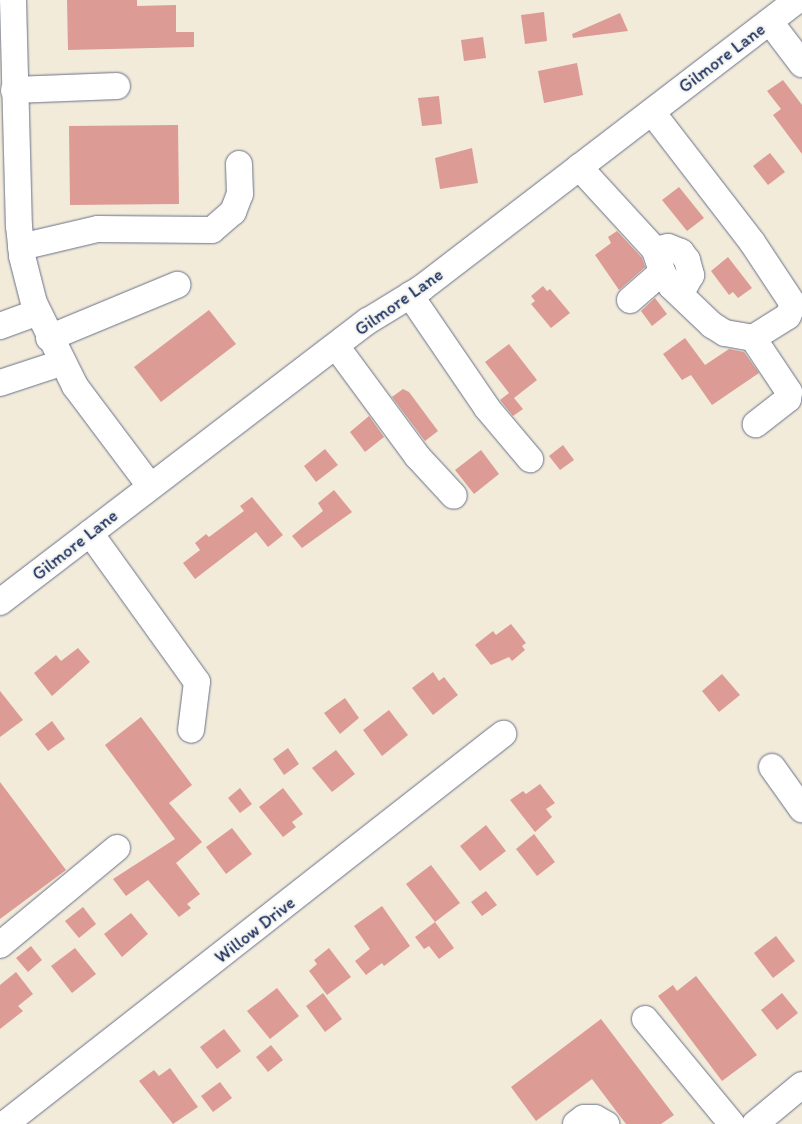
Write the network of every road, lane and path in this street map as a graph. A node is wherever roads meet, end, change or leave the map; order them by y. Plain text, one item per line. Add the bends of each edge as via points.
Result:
1 (13, 0) edge
2 (797, 0) edge
3 (770, 22) junction
4 (802, 64) edge
5 (117, 86) dead end
6 (10, 93) edge
7 (652, 112) junction
8 (239, 164) dead end
9 (580, 167) junction
10 (21, 247) junction
11 (658, 261) junction
12 (177, 285) dead end
13 (410, 295) junction
14 (630, 300) dead end
15 (38, 312) junction
16 (0, 326) edge
17 (49, 338) junction
18 (753, 338) junction
19 (336, 346) junction
20 (61, 363) junction
21 (0, 383) edge
22 (756, 424) dead end
23 (530, 459) dead end
24 (150, 486) junction
25 (454, 496) dead end
26 (90, 533) junction
27 (0, 602) edge
28 (191, 730) dead end
29 (503, 734) dead end
30 (772, 767) dead end
31 (802, 809) edge
32 (117, 848) dead end
33 (0, 945) edge
34 (644, 1019) dead end
35 (802, 1085) edge
36 (5, 1124) edge
37 (576, 1124) edge
38 (606, 1124) edge
39 (732, 1124) edge
40 (755, 1124) edge

1 - 6 street
2 - 3 street, Gilmore Lane
3 - 4 street
3 - 7 street, Gilmore Lane
5 - 6 street
6 - 10 street
7 - 9 street, Gilmore Lane
7 - 18 street via 752,242 793,304 788,316
8 - 10 street via 240,194 233,212 212,230 98,229
9 - 11 street
9 - 13 street, Gilmore Lane
10 - 15 street
11 - 14 street
11 - 18 street via 668,248 681,252 688,260 691,275 681,294 725,333
12 - 17 street
13 - 19 street, Gilmore Lane
13 - 23 street via 488,408
15 - 16 street
15 - 17 street
17 - 20 street
18 - 22 street via 789,392 788,399
19 - 24 street, Gilmore Lane
19 - 25 street via 418,456
20 - 21 street
20 - 24 street via 109,434
24 - 26 street, Gilmore Lane
26 - 27 street, Gilmore Lane
26 - 28 street via 197,682
29 - 36 street, Willow Drive
30 - 31 street
32 - 33 street
34 - 39 street
35 - 40 street
37 - 38 street via 584,1118 595,1118

